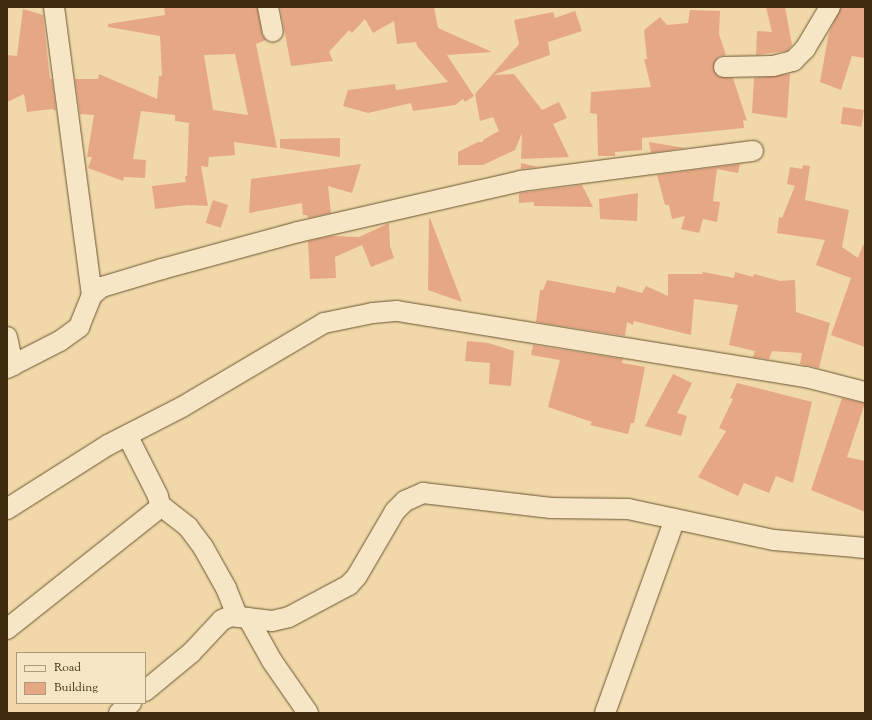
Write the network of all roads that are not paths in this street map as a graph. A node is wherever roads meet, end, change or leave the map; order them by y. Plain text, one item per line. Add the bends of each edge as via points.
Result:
1 (54, 7) edge
2 (268, 7) edge
3 (830, 7) edge
4 (273, 32) dead end
5 (724, 67) dead end
6 (754, 151) dead end
7 (92, 295) junction
8 (7, 337) edge
9 (10, 367) edge
10 (865, 392) edge
11 (126, 435) junction
12 (160, 504) junction
13 (7, 509) edge
14 (675, 519) junction
15 (865, 548) edge
16 (243, 617) junction
17 (10, 618) edge
18 (146, 690) edge
19 (130, 704) edge
20 (119, 713) edge
21 (308, 713) edge
22 (606, 713) edge

1 - 7 street
2 - 4 street
3 - 5 street via 805,49 793,61 773,66
6 - 7 street via 521,181 291,234 154,271 102,287
7 - 9 street via 79,327 60,341
8 - 9 street
10 - 11 street via 806,377 397,311 324,323 182,407
11 - 12 street
11 - 13 street
12 - 16 street via 188,527 203,547
12 - 17 street via 154,514
14 - 15 street via 774,540
14 - 16 street via 628,509 551,508 423,493 405,501 395,511 357,576 349,585 289,617 272,622
14 - 22 street
16 - 18 street via 222,620 191,653
16 - 21 street
19 - 20 street

